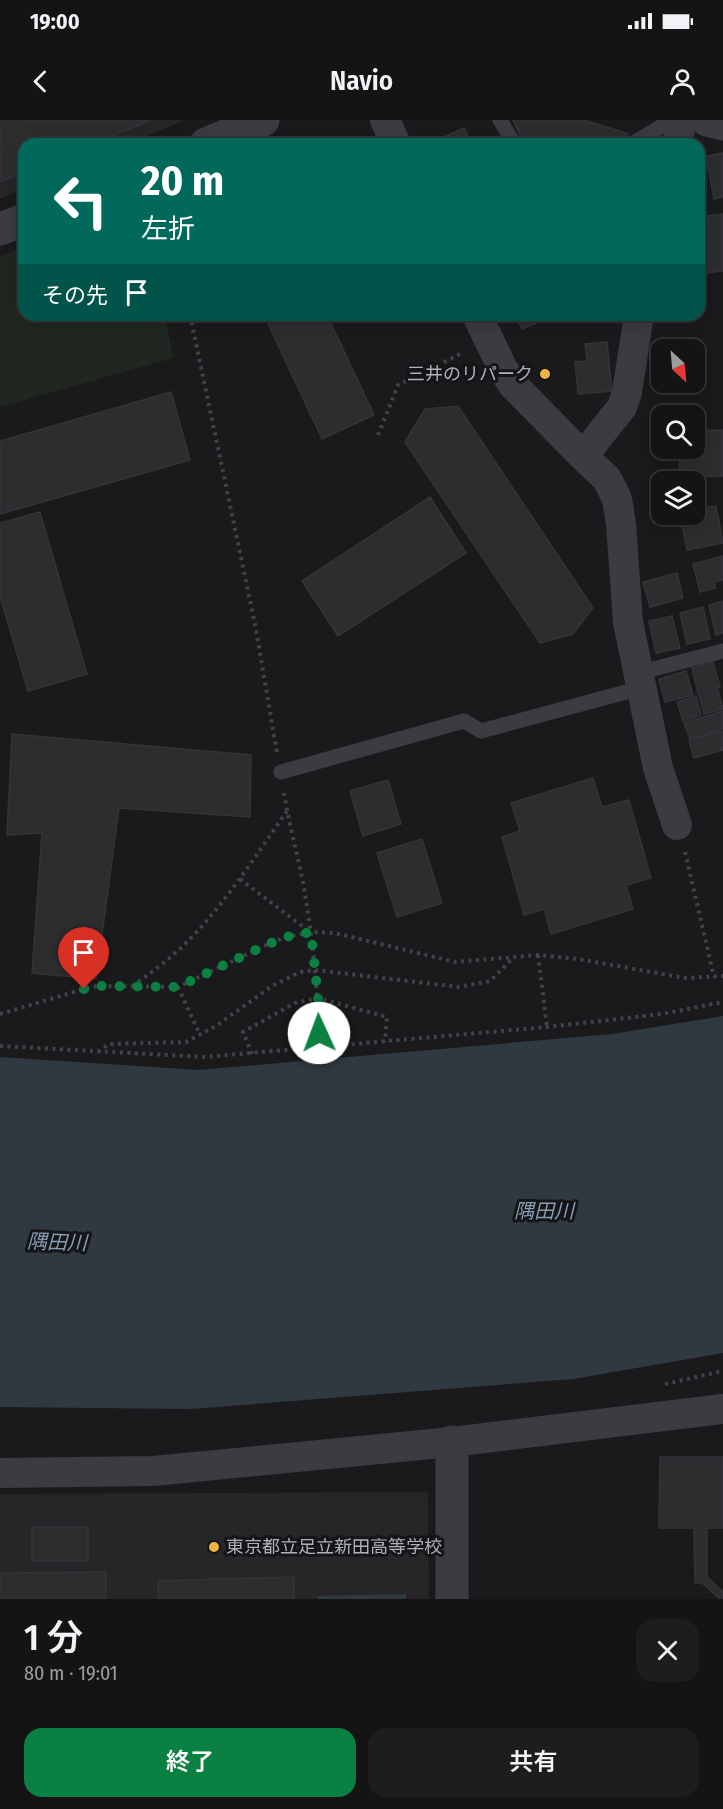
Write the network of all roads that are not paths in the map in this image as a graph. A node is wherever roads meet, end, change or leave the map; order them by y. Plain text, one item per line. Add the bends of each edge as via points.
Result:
1 (263, 120) edge
2 (385, 120) edge
3 (500, 120) edge
4 (672, 120) edge
5 (682, 120) edge
6 (707, 120) edge
7 (723, 124) edge
8 (220, 138) edge
9 (393, 138) edge
10 (510, 138) edge
11 (642, 138) edge
12 (678, 138) edge
13 (18, 222) edge
14 (0, 229) edge
15 (480, 321) edge
16 (638, 321) edge
17 (582, 456) junction
18 (723, 651) edge
19 (639, 681) junction
20 (281, 772) dead end
21 (677, 825) road end
22 (723, 1410) edge
23 (452, 1442) junction
24 (0, 1473) edge
25 (452, 1599) edge

1 - 8 street
2 - 9 street
3 - 10 lane
4 - 11 lane
5 - 12 street
6 - 7 street
13 - 14 street
15 - 17 street via 513,385
16 - 17 street via 622,407
17 - 19 street via 607,478 617,499 628,622
18 - 19 lane
19 - 20 lane via 481,731 464,721
19 - 21 street via 658,768
22 - 23 street
23 - 24 street via 153,1471
23 - 25 street

